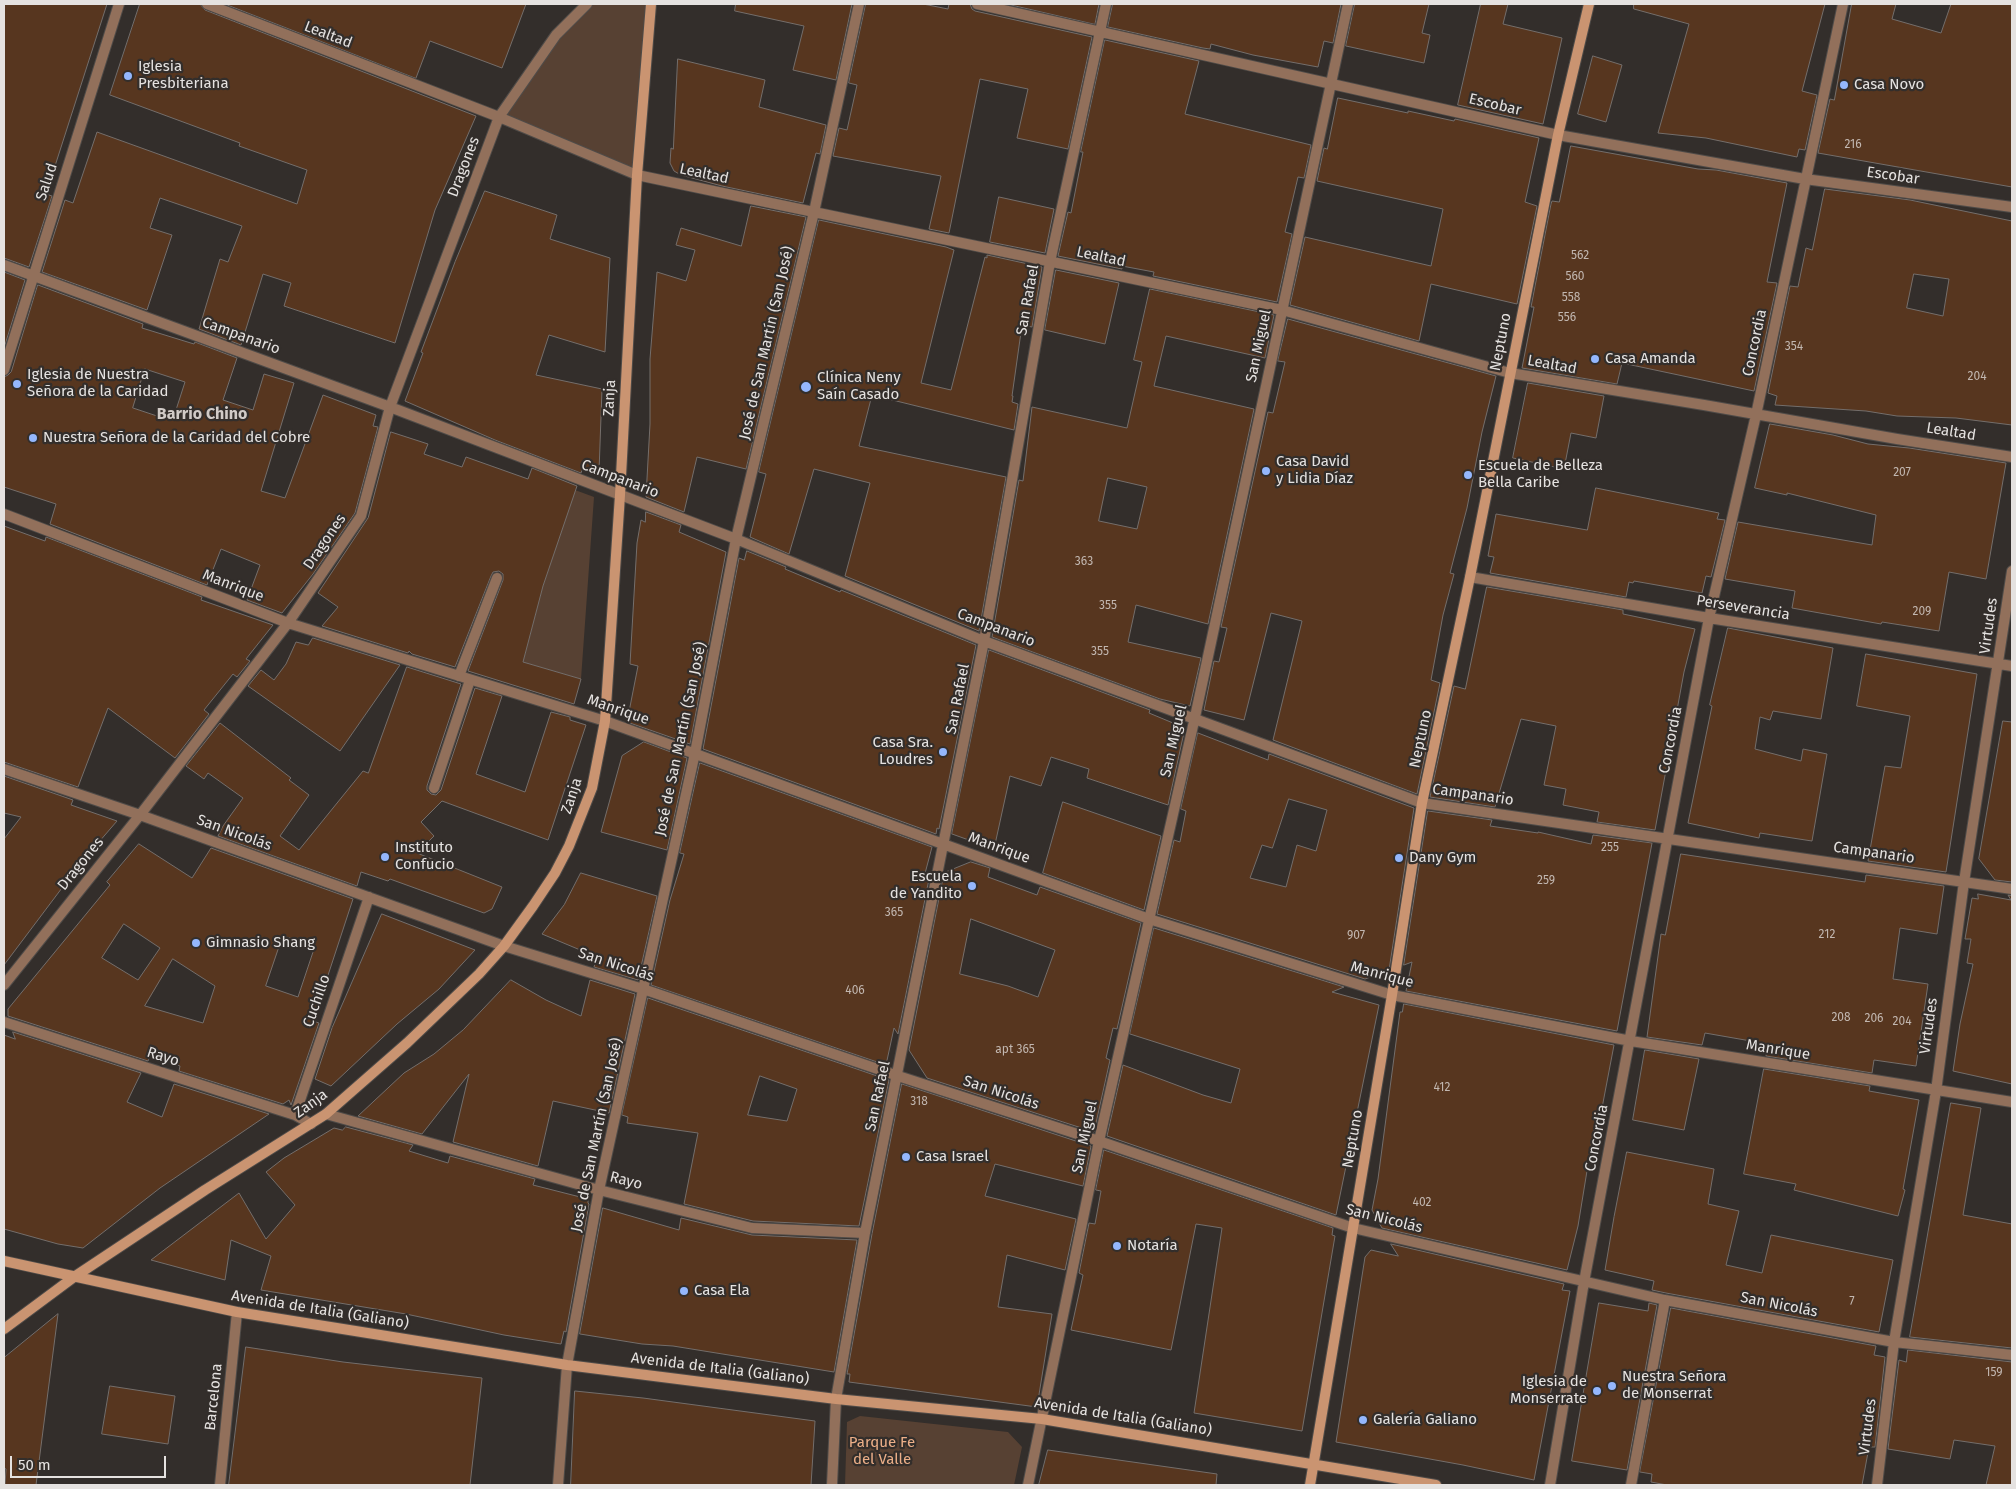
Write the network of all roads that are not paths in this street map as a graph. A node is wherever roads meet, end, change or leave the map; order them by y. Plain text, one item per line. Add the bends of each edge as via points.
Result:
1 (119, 4) edge
2 (207, 4) edge
3 (587, 4) edge
4 (651, 4) edge
5 (859, 4) edge
6 (977, 4) edge
7 (1106, 4) edge
8 (1348, 4) edge
9 (1589, 4) edge
10 (1843, 4) edge
11 (1101, 30) junction
12 (1332, 83) junction
13 (499, 117) junction
14 (1558, 135) junction
15 (637, 175) junction
16 (1805, 179) junction
17 (2012, 207) edge
18 (814, 212) junction
19 (1050, 262) junction
20 (4, 265) edge
21 (33, 276) junction
22 (1282, 310) junction
23 (4, 370) edge
24 (1510, 372) junction
25 (390, 407) junction
26 (1756, 415) junction
27 (2012, 457) edge
28 (620, 495) junction
29 (4, 514) edge
30 (736, 539) junction
31 (2012, 571) edge
32 (1470, 577) junction
33 (497, 578) dead end
34 (1709, 618) junction
35 (288, 622) junction
36 (984, 641) junction
37 (1999, 664) junction
38 (2012, 666) edge
39 (458, 676) junction
40 (470, 680) junction
41 (1195, 718) junction
42 (605, 721) junction
43 (695, 753) junction
44 (4, 769) edge
45 (434, 788) dead end
46 (1422, 803) junction
47 (140, 815) junction
48 (1668, 838) junction
49 (944, 844) junction
50 (1964, 882) junction
51 (2012, 889) edge
52 (369, 897) junction
53 (1149, 919) junction
54 (504, 946) junction
55 (4, 985) edge
56 (643, 989) junction
57 (1392, 995) junction
58 (4, 1022) edge
59 (1631, 1041) junction
60 (898, 1076) junction
61 (1936, 1091) junction
62 (2012, 1102) edge
63 (326, 1114) junction
64 (294, 1115) junction
65 (311, 1124) junction
66 (1099, 1141) junction
67 (600, 1190) junction
68 (1353, 1228) junction
69 (865, 1233) junction
70 (4, 1261) edge
71 (74, 1277) junction
72 (1584, 1282) junction
73 (1664, 1300) junction
74 (238, 1312) junction
75 (4, 1328) edge
76 (1894, 1342) junction
77 (2012, 1355) edge
78 (567, 1365) junction
79 (836, 1399) junction
80 (1042, 1419) junction
81 (1314, 1464) junction
82 (220, 1485) edge
83 (558, 1485) edge
84 (832, 1485) edge
85 (1028, 1485) edge
86 (1310, 1485) edge
87 (1436, 1485) edge
88 (1550, 1485) edge
89 (1631, 1485) edge
90 (1876, 1485) edge

1 - 21 street, Salud
2 - 13 street, Lealtad
3 - 13 street, Dragones via 556,35
4 - 15 main road, Zanja
5 - 18 street, José de San Martín (San José)
6 - 11 street, Escobar
7 - 11 street, San Rafael
8 - 12 street, San Miguel
9 - 14 main road, Neptuno
10 - 16 street, Concordia
11 - 12 street, Escobar
11 - 19 street, San Rafael
12 - 14 street, Escobar
12 - 22 street, San Miguel
13 - 15 street, Lealtad
13 - 25 street, Dragones
14 - 16 street, Escobar
14 - 24 main road, Neptuno
15 - 18 street, Lealtad
15 - 28 main road, Zanja
16 - 17 street, Escobar
16 - 26 street, Concordia
18 - 19 street, Lealtad
18 - 30 street, José de San Martín (San José)
19 - 22 street, Lealtad
19 - 36 street, San Rafael
20 - 21 street, Campanario
21 - 23 street, Salud
21 - 25 street, Campanario
22 - 24 street, Lealtad
22 - 41 street, San Miguel
24 - 26 street, Lealtad
24 - 32 main road, Neptuno
25 - 28 street, Campanario
25 - 35 street, Dragones via 360,516
26 - 27 street, Lealtad
26 - 34 street, Concordia
28 - 30 street, Campanario
28 - 42 main road, Zanja
29 - 35 street, Manrique
30 - 36 street, Campanario
30 - 43 street, José de San Martín (San José)
31 - 37 street, Virtudes
32 - 34 street, Perseverancia
32 - 46 main road, Neptuno
33 - 39 street
34 - 37 street, Perseverancia
34 - 48 street, Concordia
35 - 39 street, Manrique
35 - 47 street, Dragones
36 - 41 street, Campanario
36 - 49 street, San Rafael
37 - 38 street, Perseverancia
37 - 50 street, Virtudes
39 - 40 street, Manrique
40 - 42 street, Manrique
40 - 45 street
41 - 46 street, Campanario
41 - 53 street, San Miguel
42 - 43 street, Manrique
42 - 54 main road, Zanja via 592,788 577,830 555,873
43 - 49 street, Manrique
43 - 56 street, José de San Martín (San José)
44 - 47 street, San Nicolás
46 - 48 street, Campanario
46 - 57 main road, Neptuno
47 - 52 street, San Nicolás
47 - 55 street, Dragones
48 - 50 street, Campanario
48 - 59 street, Concordia
49 - 53 street, Manrique
49 - 60 street, San Rafael
50 - 51 street, Campanario
50 - 61 street, Virtudes
52 - 54 street, San Nicolás
52 - 64 street, Cuchillo
53 - 57 street, Manrique
53 - 66 street, San Miguel
54 - 56 street, San Nicolás
54 - 63 main road, Zanja via 442,1010
56 - 60 street, San Nicolás
56 - 67 street, José de San Martín (San José)
57 - 59 street, Manrique
57 - 68 main road, Neptuno
58 - 64 street, Rayo
59 - 61 street, Manrique
59 - 72 street, Concordia
60 - 66 street, San Nicolás
60 - 69 street, San Rafael
61 - 62 street, Manrique
61 - 76 street, Virtudes
63 - 65 main road, Zanja
63 - 67 street, Rayo
64 - 65 street, Rayo
65 - 71 main road, Zanja
66 - 68 street, San Nicolás
66 - 80 street, San Miguel
67 - 69 street, Rayo via 752,1228
67 - 78 street, José de San Martín (San José)
68 - 72 street, San Nicolás
68 - 81 main road, Neptuno
69 - 79 street, San Rafael
70 - 71 main road, Avenida de Italia (Galiano)
71 - 74 main road, Avenida de Italia (Galiano)
71 - 75 main road, Zanja
72 - 73 street, San Nicolás
72 - 88 street, Concordia
73 - 76 street, San Nicolás
73 - 89 street
74 - 78 main road, Avenida de Italia (Galiano)
74 - 82 street, Barcelona
76 - 77 street, San Nicolás
76 - 90 street, Virtudes
78 - 79 main road, Avenida de Italia (Galiano)
78 - 83 street, José de San Martín (San José)
79 - 80 main road, Avenida de Italia (Galiano)
79 - 84 street, San Rafael
80 - 81 main road, Avenida de Italia (Galiano)
80 - 85 street, San Miguel
81 - 86 main road, Neptuno
81 - 87 main road, Avenida de Italia (Galiano)

